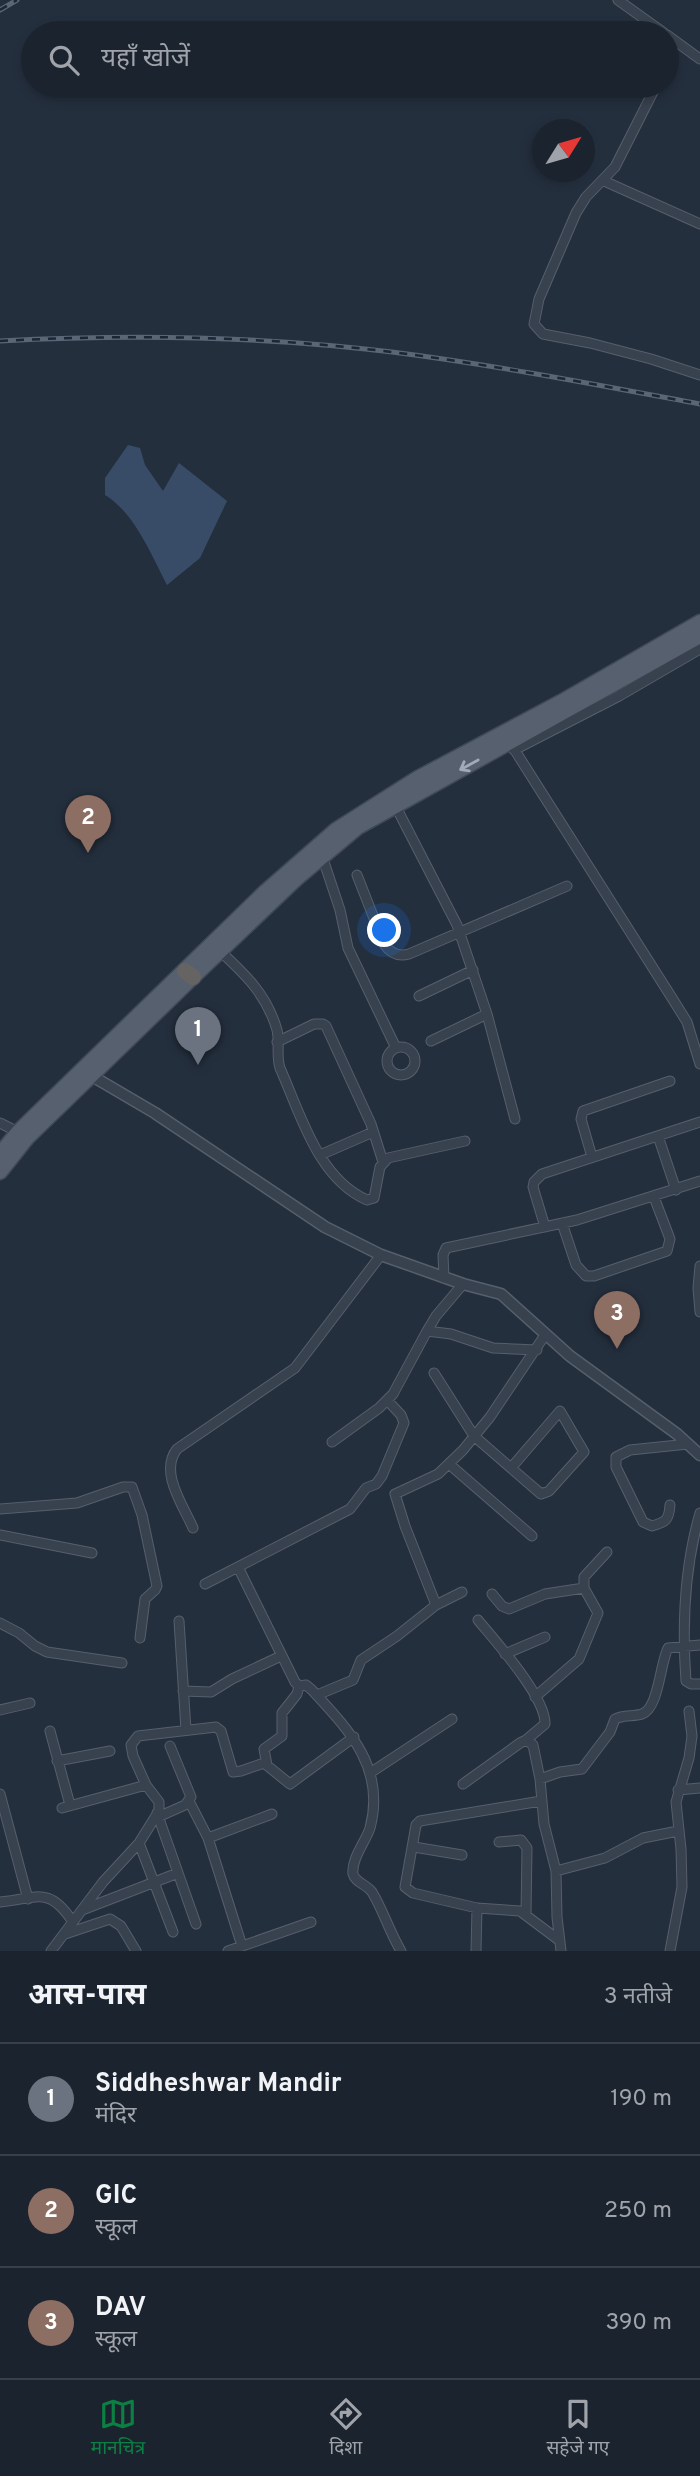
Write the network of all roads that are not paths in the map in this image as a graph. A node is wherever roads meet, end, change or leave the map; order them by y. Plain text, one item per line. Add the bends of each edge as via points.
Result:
1 (618, 0) edge
2 (647, 21) edge
3 (679, 44) edge
4 (700, 59) edge
5 (650, 98) edge
6 (604, 181) junction
7 (700, 223) edge
8 (700, 375) edge
9 (700, 622) edge
10 (700, 636) edge
11 (700, 649) edge
12 (527, 727) junction
13 (509, 741) junction
14 (395, 805) junction
15 (322, 856) junction
16 (357, 875) dead end
17 (566, 886) dead end
18 (460, 933) junction
19 (220, 951) junction
20 (473, 970) junction
21 (189, 974) junction
22 (419, 996) dead end
23 (487, 1014) junction
24 (431, 1041) dead end
25 (277, 1042) junction
26 (396, 1048) dead end
27 (700, 1064) edge
28 (92, 1076) junction
29 (670, 1081) dead end
30 (515, 1119) dead end
31 (700, 1122) edge
32 (0, 1123) edge
33 (18, 1132) junction
34 (373, 1132) junction
35 (658, 1136) junction
36 (465, 1140) dead end
37 (0, 1154) edge
38 (320, 1155) junction
39 (592, 1157) junction
40 (383, 1162) junction
41 (0, 1172) edge
42 (700, 1181) edge
43 (676, 1190) junction
44 (653, 1197) junction
45 (562, 1223) junction
46 (545, 1227) junction
47 (381, 1255) junction
48 (700, 1266) edge
49 (444, 1278) junction
50 (463, 1284) junction
51 (700, 1312) edge
52 (427, 1331) junction
53 (545, 1335) junction
54 (537, 1350) junction
55 (434, 1373) dead end
56 (387, 1400) junction
57 (474, 1436) junction
58 (332, 1442) dead end
59 (688, 1444) junction
60 (700, 1454) edge
61 (449, 1464) junction
62 (511, 1468) junction
63 (670, 1505) dead end
64 (0, 1509) edge
65 (700, 1513) edge
66 (193, 1528) dead end
67 (0, 1535) edge
68 (532, 1536) dead end
69 (607, 1552) dead end
70 (92, 1553) dead end
71 (237, 1567) junction
72 (205, 1584) dead end
73 (584, 1588) junction
74 (462, 1592) dead end
75 (492, 1594) dead end
76 (436, 1605) junction
77 (478, 1620) dead end
78 (179, 1621) dead end
79 (0, 1623) edge
80 (545, 1637) dead end
81 (140, 1638) dead end
82 (700, 1645) edge
83 (685, 1646) junction
84 (505, 1654) junction
85 (281, 1656) junction
86 (122, 1663) dead end
87 (700, 1684) edge
88 (299, 1686) junction
89 (183, 1691) junction
90 (317, 1695) junction
91 (535, 1697) junction
92 (30, 1703) dead end
93 (0, 1710) edge
94 (689, 1711) dead end
95 (452, 1719) dead end
96 (186, 1730) junction
97 (50, 1731) dead end
98 (354, 1737) junction
99 (526, 1740) junction
100 (170, 1746) dead end
101 (110, 1751) dead end
102 (57, 1761) junction
103 (267, 1765) junction
104 (369, 1773) junction
105 (540, 1779) junction
106 (463, 1784) dead end
107 (146, 1785) junction
108 (700, 1788) edge
109 (678, 1790) junction
110 (0, 1794) edge
111 (189, 1801) junction
112 (541, 1801) junction
113 (272, 1814) dead end
114 (158, 1815) junction
115 (678, 1831) junction
116 (208, 1838) junction
117 (499, 1842) dead end
118 (139, 1843) junction
119 (414, 1847) junction
120 (462, 1855) dead end
121 (556, 1871) junction
122 (178, 1873) junction
123 (154, 1883) junction
124 (28, 1899) junction
125 (0, 1902) edge
126 (477, 1908) junction
127 (82, 1910) junction
128 (526, 1914) junction
129 (73, 1922) junction
130 (311, 1922) dead end
131 (196, 1924) dead end
132 (173, 1932) dead end
133 (63, 1935) junction
134 (242, 1946) junction
135 (561, 1946) edge
136 (51, 1951) edge
137 (136, 1951) edge
138 (228, 1951) edge
139 (401, 1951) edge
140 (476, 1951) edge
141 (669, 1951) edge
142 (680, 1951) edge

1 - 2 street
3 - 4 street
5 - 6 street
6 - 7 street
6 - 8 street via 576,213 539,299 535,328 543,334
9 - 12 main road
10 - 12 main road
11 - 13 street via 629,690
12 - 13 main road
13 -> 14 main road
13 - 21 main road via 390,794 336,830 264,894
13 - 27 street via 687,1022
14 - 15 main road
14 - 18 street
15 - 19 main road
15 - 26 street via 348,948
16 - 18 street via 384,944 394,954 409,954
17 - 18 street
18 - 20 street
19 - 21 main road
19 - 25 street via 259,991
20 - 22 street
20 - 23 street
21 - 28 main road
21 - 33 main road
23 - 24 street
23 - 30 street
25 - 34 street via 314,1024 326,1026
25 - 38 street via 280,1068
28 - 41 main road
28 - 47 street via 324,1227
29 - 39 street via 583,1111
31 - 35 street
32 - 33 street
33 - 37 main road
34 - 38 street
34 - 40 street
35 - 39 street
35 - 43 street
36 - 40 street
38 - 40 street via 350,1192 367,1200 377,1194
39 - 46 street via 542,1174 534,1182
42 - 43 street
43 - 44 street
44 - 45 street
44 - 45 street via 670,1239 667,1251 594,1276 586,1276 576,1265
45 - 46 street
46 - 49 street via 446,1248
47 - 49 street
47 - 66 street via 295,1368 172,1456 169,1470
48 - 51 street
49 - 50 street
50 - 52 street
50 - 53 street via 501,1294
52 - 54 street via 493,1348
52 - 56 street
53 - 54 street
53 - 59 street
54 - 57 street
55 - 57 street
56 - 58 street
56 - 71 street via 404,1423 380,1480 366,1488 350,1508
57 - 61 street
57 - 62 street
59 - 60 street
59 - 63 street via 630,1450 616,1457 616,1467 643,1522 652,1526 665,1522
61 - 68 street
61 - 76 street via 395,1494
62 - 62 street via 545,1494 584,1452 560,1411
64 - 81 street via 66,1505 132,1487 157,1586 145,1598
65 - 83 street via 689,1572
67 - 70 street
69 - 73 street via 586,1574
71 - 72 street
71 - 85 street
73 - 75 street via 545,1594 509,1609
73 - 91 street via 597,1610 594,1627 577,1662
74 - 76 street
76 - 90 street via 362,1660 353,1680
77 - 84 street
78 - 89 street
79 - 86 street via 47,1652
80 - 84 street
82 - 83 street
83 - 87 street via 686,1681
83 - 105 street via 668,1648 652,1704 644,1713 615,1719 582,1769
84 - 91 street
85 - 88 street
85 - 89 street via 211,1692
88 - 90 street via 306,1685
88 - 103 street via 282,1713 282,1736 264,1749
89 - 96 street
90 - 98 street
91 - 99 street via 545,1724
92 - 93 street
94 - 109 street via 689,1758
95 - 104 street
96 - 103 street via 219,1728 233,1772
96 - 107 street via 134,1740 133,1756
97 - 102 street
98 - 103 street via 293,1783
98 - 104 street
99 - 105 street via 533,1745
99 - 106 street
100 - 111 street
101 - 102 street
102 - 107 street via 66,1806
104 - 139 street via 372,1817 353,1873 372,1892
105 - 112 street
107 - 114 street via 160,1805
108 - 109 street
109 - 115 street
110 - 124 street
111 - 114 street
111 - 116 street
112 - 119 street via 420,1821
112 - 121 street
113 - 116 street
114 - 118 street
114 - 122 street
115 - 121 street via 643,1838 599,1860
115 - 141 street via 682,1887
116 - 134 street
117 - 128 street via 521,1840 527,1848
118 - 123 street
118 - 127 street
119 - 120 street
119 - 126 street via 405,1882 408,1891
121 - 135 street
122 - 123 street
122 - 131 street
123 - 127 street
123 - 132 street
124 - 125 street
124 - 129 street via 55,1900
126 - 128 street
126 - 140 street
127 - 129 street
128 - 135 street
129 - 133 street
130 - 134 street
133 - 136 street
133 - 137 street via 110,1919 121,1926
134 - 138 street
141 - 142 street

